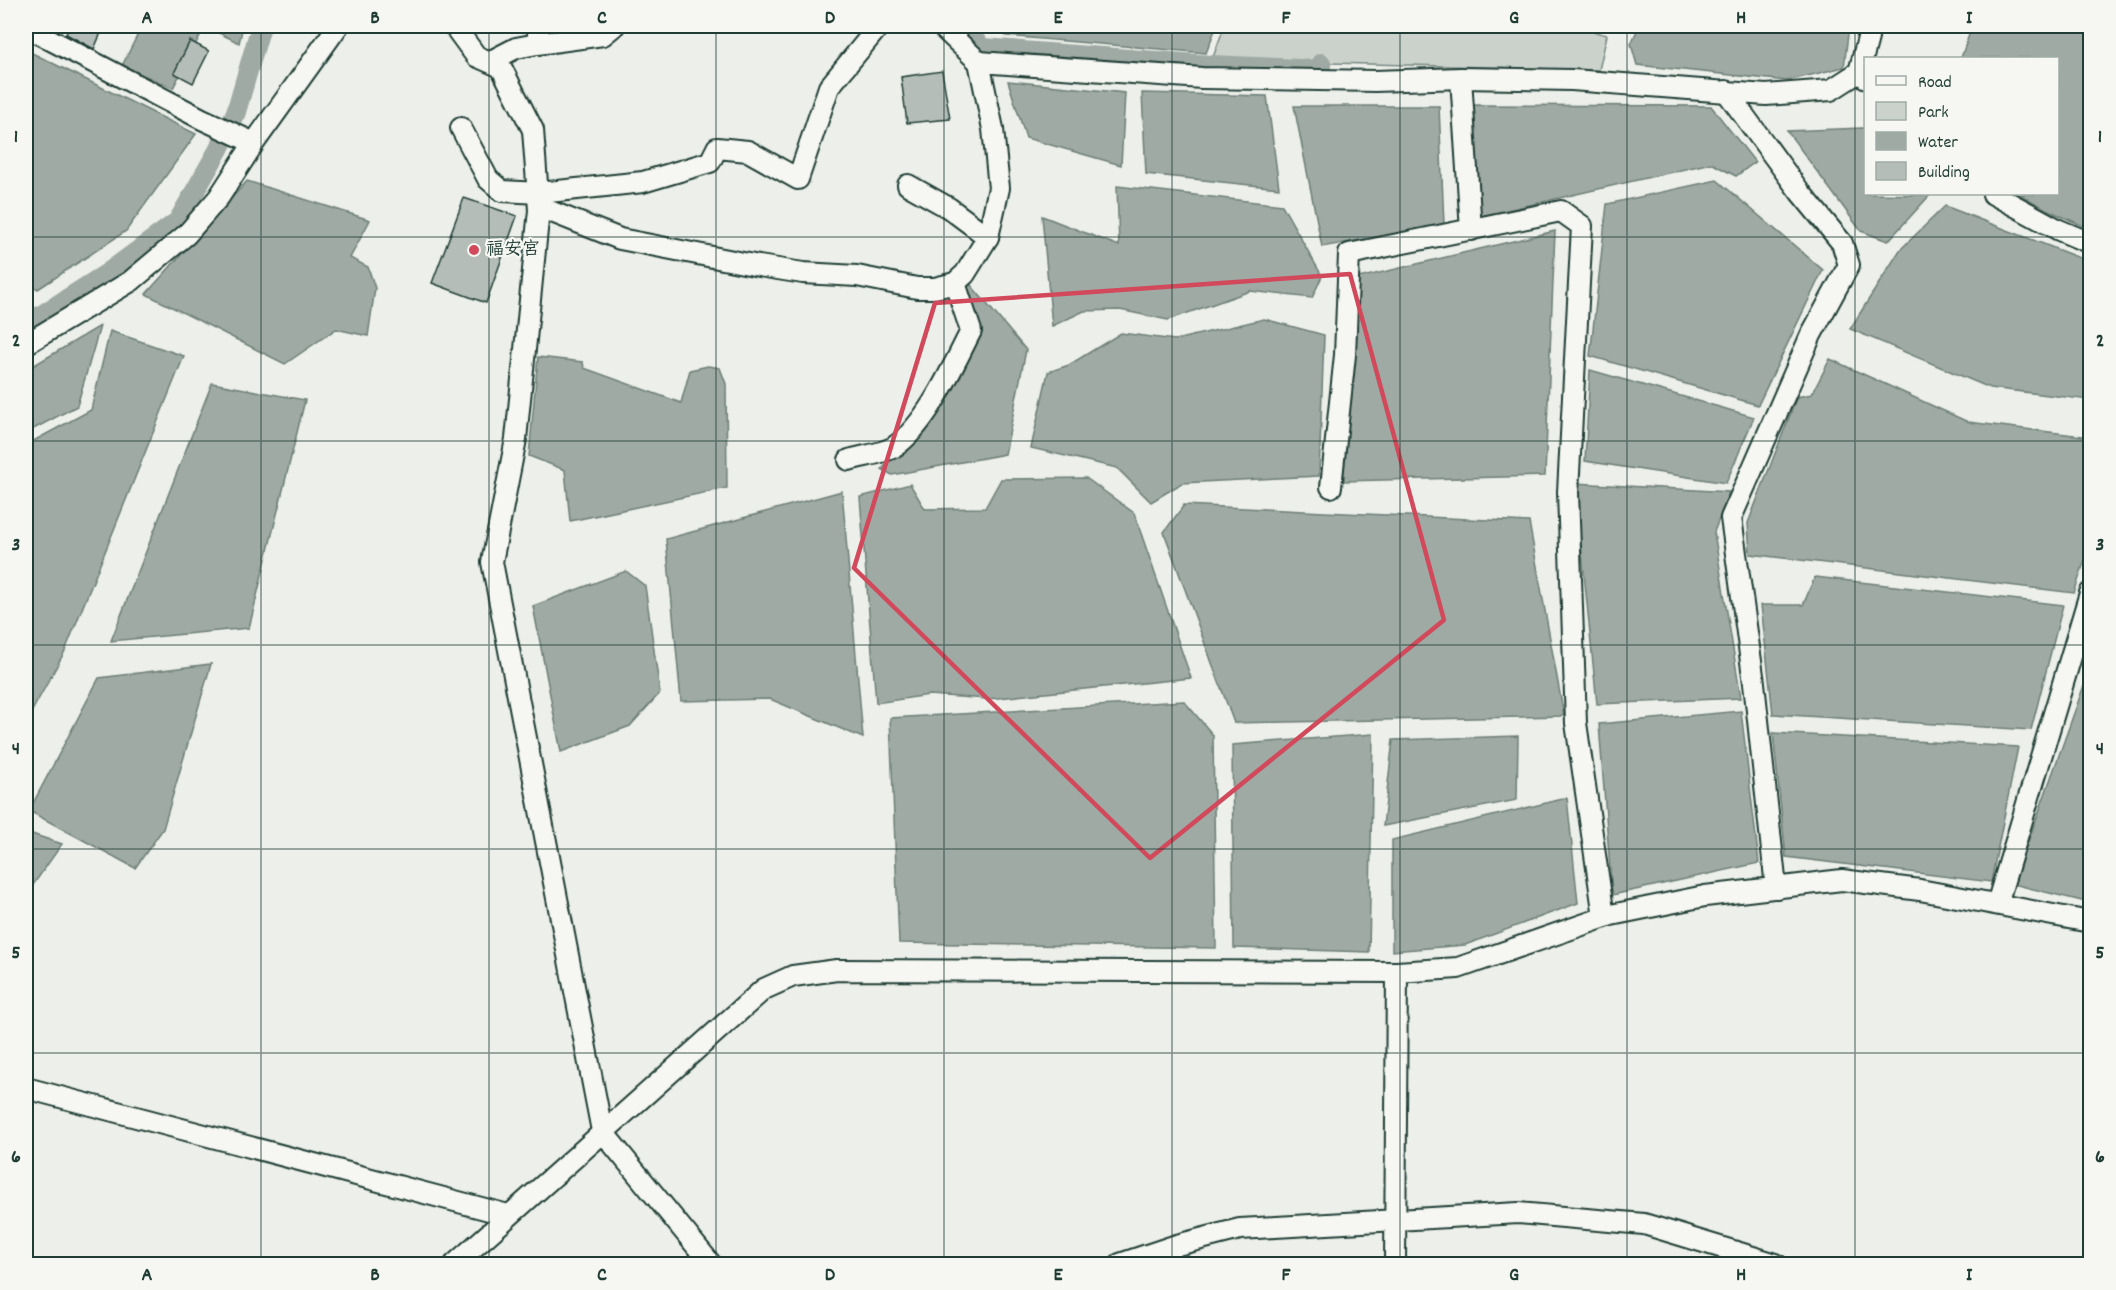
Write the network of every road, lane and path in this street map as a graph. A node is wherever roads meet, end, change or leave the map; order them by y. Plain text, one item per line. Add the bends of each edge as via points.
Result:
1 (338, 26) edge
2 (454, 26) edge
3 (614, 26) edge
4 (879, 26) edge
5 (941, 26) edge
6 (1868, 26) edge
7 (26, 27) edge
8 (538, 35) edge
9 (1865, 57) edge
10 (491, 61) junction
11 (979, 62) junction
12 (1862, 75) edge
13 (1461, 78) junction
14 (1725, 92) junction
15 (461, 128) dead end
16 (252, 142) dead end
17 (908, 185) dead end
18 (1995, 195) edge
19 (539, 202) junction
20 (1471, 230) junction
21 (987, 237) junction
22 (2091, 243) edge
23 (955, 283) junction
24 (26, 344) edge
25 (849, 460) dead end
26 (1331, 487) dead end
27 (2091, 593) edge
28 (1776, 888) junction
29 (1997, 904) junction
30 (1604, 917) junction
31 (2091, 922) edge
32 (1397, 972) junction
33 (26, 1088) edge
34 (602, 1131) junction
35 (508, 1215) junction
36 (1396, 1222) junction
37 (455, 1264) edge
38 (711, 1264) edge
39 (1120, 1264) edge
40 (1395, 1264) edge
41 (1776, 1264) edge

1 - 24 street via 219,197 187,234 130,281
2 - 10 street via 476,56
3 - 8 street via 603,35
4 - 19 street via 829,87 798,179 748,151 717,148 710,162 643,182
5 - 11 street
6 - 9 street
7 - 16 street
8 - 10 street
10 - 19 street via 501,68 533,130
11 - 13 street via 1202,78
11 - 21 street via 993,129 999,188
12 - 14 street via 1831,90 1766,95
13 - 14 street
13 - 20 street
14 - 28 street via 1842,243 1849,265 1811,335 1731,518
15 - 19 street via 488,179 502,191
17 - 21 street via 949,208
18 - 22 street via 2059,231
19 - 23 street via 547,210 620,239 759,266 857,276 917,288
19 - 34 street via 516,439 492,562
20 - 26 street via 1349,254 1345,356
20 - 30 street via 1561,211 1582,226 1568,492 1576,723
21 - 23 street
23 - 25 street via 970,331 944,384 922,418 893,447
27 - 29 street
28 - 29 street via 1842,880
28 - 30 street via 1705,896
29 - 31 street
30 - 32 street via 1458,968
32 - 34 street via 837,970 793,976 764,989
32 - 36 street
33 - 35 street
34 - 35 street
34 - 38 street
35 - 37 street
36 - 39 street via 1240,1229
36 - 40 street
36 - 41 street via 1518,1213 1644,1224

